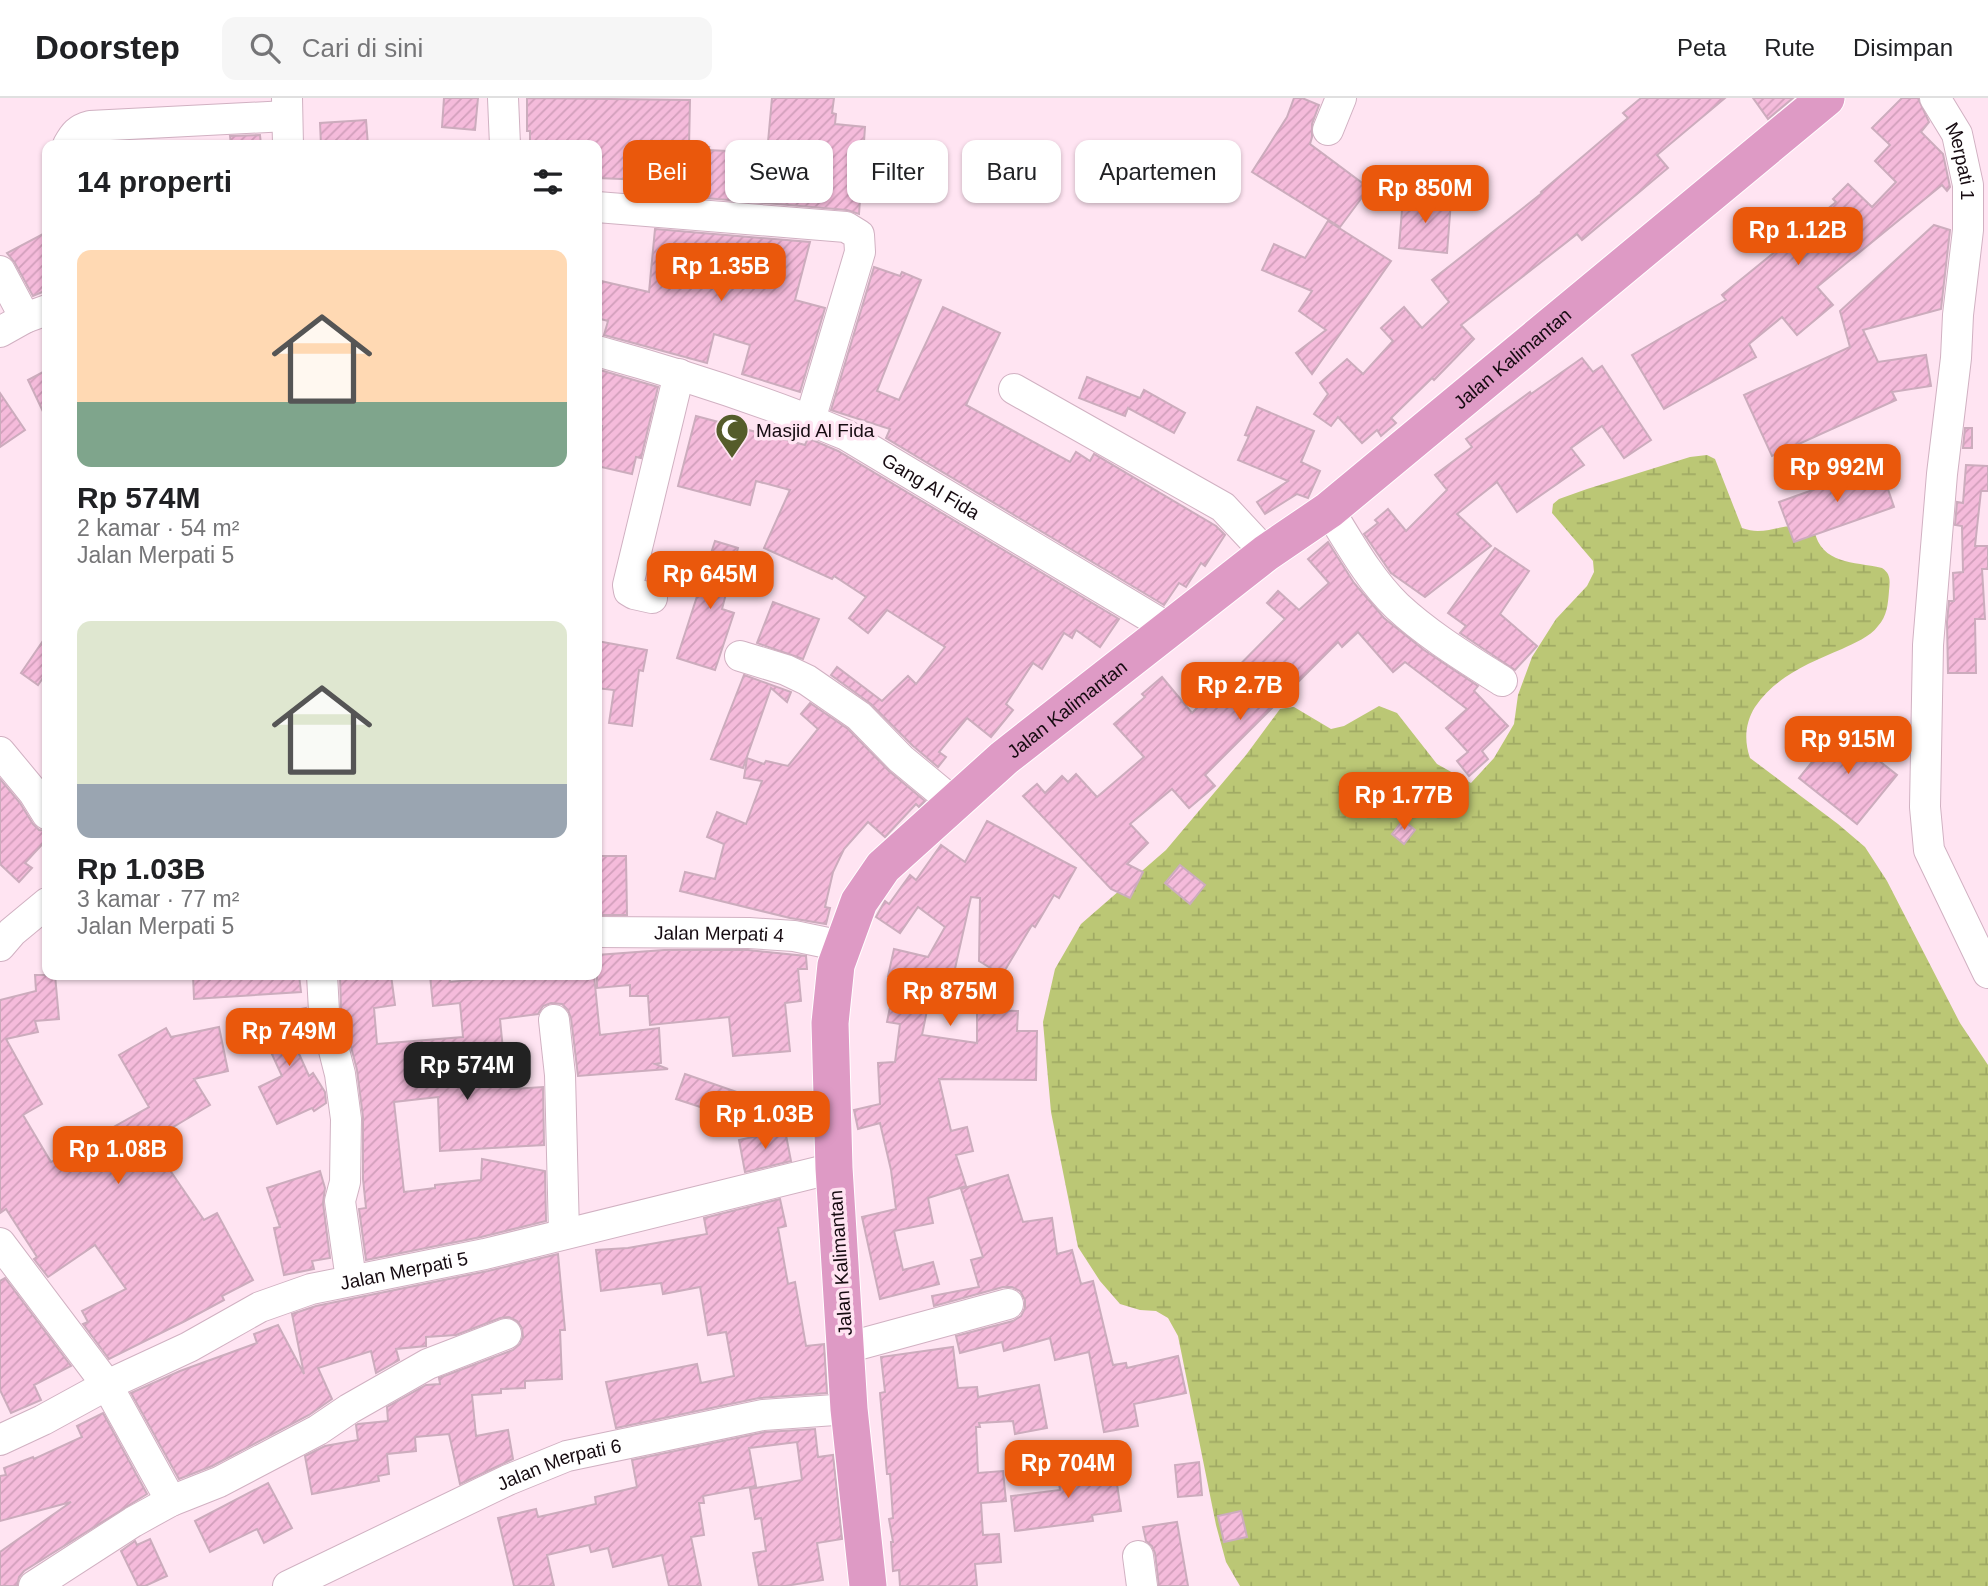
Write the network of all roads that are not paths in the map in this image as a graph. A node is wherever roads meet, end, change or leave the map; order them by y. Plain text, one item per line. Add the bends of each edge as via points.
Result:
1 (503, 98) edge
2 (1340, 98) edge
3 (1826, 98) edge
4 (1935, 98) edge
5 (287, 120) edge
6 (1328, 130) dead end
7 (71, 140) edge
8 (505, 140) edge
9 (602, 207) edge
10 (0, 271) edge
11 (24, 320) edge
12 (602, 352) edge
13 (680, 374) junction
14 (1014, 389) dead end
15 (810, 420) junction
16 (1328, 510) junction
17 (1266, 553) junction
18 (652, 598) dead end
19 (1170, 629) junction
20 (740, 656) dead end
21 (1502, 681) dead end
22 (0, 752) edge
23 (953, 802) junction
24 (42, 806) edge
25 (42, 908) edge
26 (602, 932) edge
27 (0, 946) edge
28 (842, 946) junction
29 (1988, 973) edge
30 (322, 980) edge
31 (554, 1020) dead end
32 (834, 1168) junction
33 (564, 1233) junction
34 (0, 1243) edge
35 (351, 1280) junction
36 (1008, 1304) dead end
37 (506, 1334) dead end
38 (846, 1348) junction
39 (107, 1385) junction
40 (849, 1409) junction
41 (0, 1440) edge
42 (171, 1501) junction
43 (1138, 1556) dead end
44 (34, 1586) edge
45 (288, 1586) edge
46 (868, 1586) edge
47 (1142, 1586) edge

1 - 8 street
2 - 6 street
3 - 16 main road, Jalan Kalimantan
4 - 29 street, Merpati 1 via 1957,134 1968,185 1968,230 1928,645 1925,807 1929,850
5 - 7 street via 90,126 81,128
9 - 15 street via 846,227 859,235 860,252
10 - 11 street
12 - 13 street, Gang Al Fida
13 - 15 street, Gang Al Fida
13 - 18 street via 628,585 634,594
14 - 17 street via 1223,507
15 - 19 street, Gang Al Fida via 865,446
16 - 17 main road, Jalan Kalimantan
16 - 21 street via 1396,605
17 - 19 main road, Jalan Kalimantan
19 - 23 main road, Jalan Kalimantan
20 - 23 street via 807,680 859,716
22 - 24 street
23 - 28 main road, Jalan Kalimantan via 883,867 859,902
25 - 27 street
26 - 28 street, Jalan Merpati 4 via 749,933
28 - 32 main road, Jalan Kalimantan via 830,1023
30 - 35 street via 324,1011 346,1119 345,1182 340,1201
31 - 33 street
32 - 33 street, Jalan Merpati 5
32 - 38 main road, Jalan Kalimantan
33 - 35 street, Jalan Merpati 5
34 - 39 street
35 - 39 street, Jalan Merpati 5 via 260,1307
36 - 38 street
37 - 42 street via 428,1364 318,1430 219,1482
38 - 40 main road, Jalan Kalimantan
39 - 41 street, Jalan Merpati 5
39 - 42 street
40 - 45 street, Jalan Merpati 6 via 763,1415 567,1455
40 - 46 main road, Jalan Kalimantan
42 - 44 street
43 - 47 street

